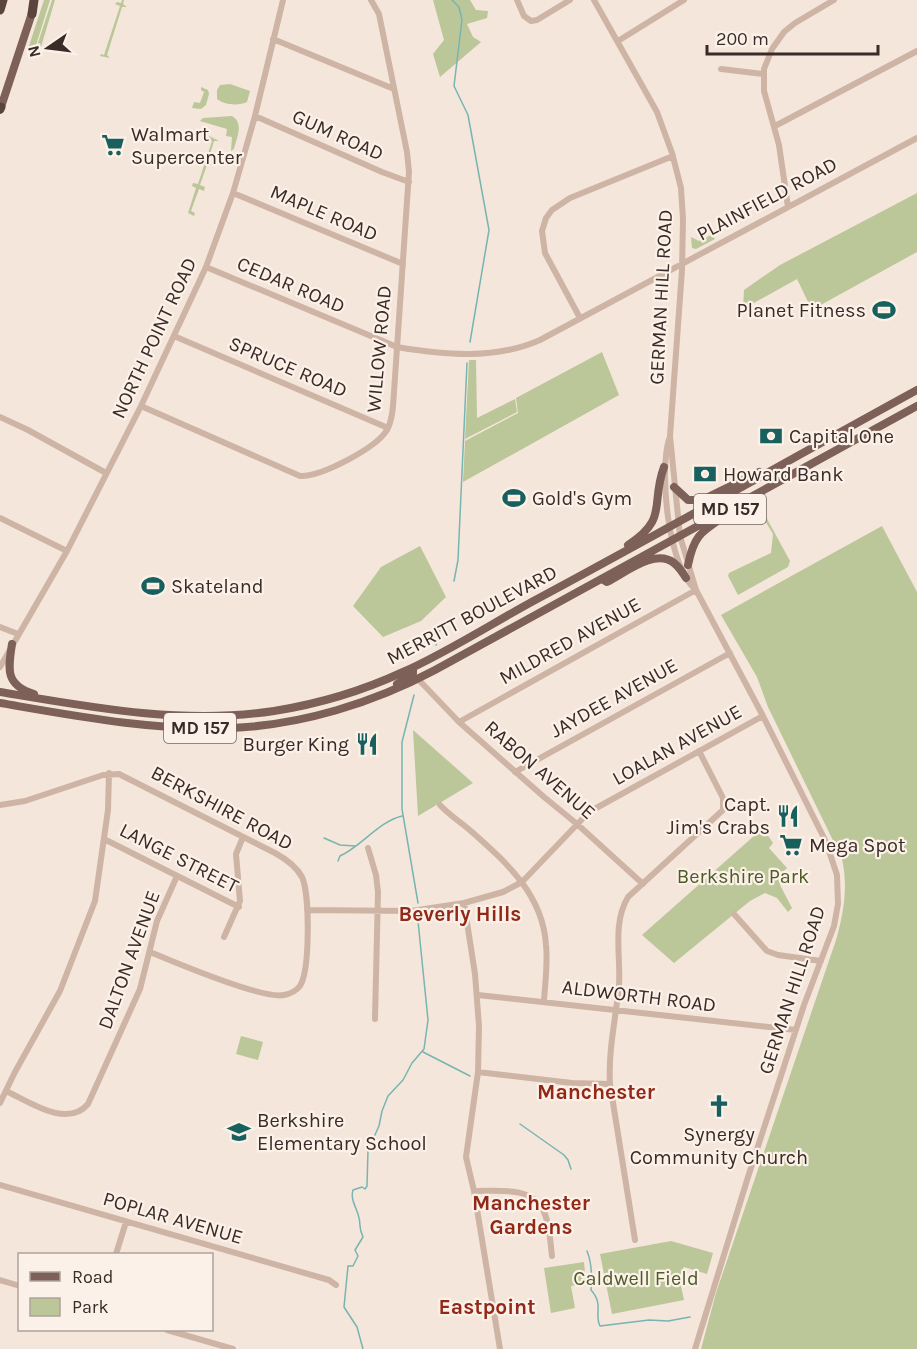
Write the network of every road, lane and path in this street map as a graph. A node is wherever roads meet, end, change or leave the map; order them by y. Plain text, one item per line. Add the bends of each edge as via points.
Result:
1 (3, 0) edge
2 (35, 0) edge
3 (283, 0) edge
4 (371, 0) edge
5 (517, 0) edge
6 (570, 0) edge
7 (594, 0) edge
8 (684, 0) edge
9 (834, 0) edge
10 (0, 10) edge
11 (32, 14) joint
12 (273, 39) junction
13 (618, 40) junction
14 (917, 51) edge
15 (721, 69) dead end
16 (764, 74) junction
17 (394, 89) junction
18 (0, 109) edge
19 (255, 116) junction
20 (775, 126) junction
21 (917, 138) edge
22 (673, 156) junction
23 (409, 182) junction
24 (233, 193) junction
25 (788, 207) junction
26 (682, 263) junction
27 (403, 264) junction
28 (206, 267) junction
29 (580, 318) junction
30 (174, 336) junction
31 (397, 347) junction
32 (917, 390) edge
33 (141, 406) junction
34 (917, 406) edge
35 (0, 417) edge
36 (388, 428) junction
37 (670, 436) junction
38 (664, 467) junction
39 (106, 473) junction
40 (766, 474) junction
41 (674, 487) junction
42 (745, 501) junction
43 (0, 518) edge
44 (674, 526) junction
45 (676, 538) junction
46 (67, 551) junction
47 (624, 552) junction
48 (688, 565) junction
49 (686, 578) junction
50 (602, 579) junction
51 (696, 590) junction
52 (0, 627) edge
53 (18, 634) junction
54 (12, 644) junction
55 (441, 653) junction
56 (730, 653) junction
57 (0, 667) edge
58 (413, 668) junction
59 (418, 679) junction
60 (0, 692) edge
61 (379, 696) junction
62 (47, 698) junction
63 (0, 703) edge
64 (19, 706) junction
65 (0, 711) edge
66 (763, 716) junction
67 (459, 722) junction
68 (699, 751) junction
69 (515, 772) junction
70 (109, 773) junction
71 (0, 805) edge
72 (440, 805) dead end
73 (578, 824) junction
74 (243, 837) junction
75 (105, 839) junction
76 (368, 848) dead end
77 (177, 876) junction
78 (522, 882) junction
79 (643, 884) junction
80 (464, 903) junction
81 (239, 907) junction
82 (307, 910) junction
83 (378, 912) junction
84 (734, 914) dead end
85 (224, 938) dead end
86 (150, 952) junction
87 (821, 961) junction
88 (478, 995) junction
89 (543, 1001) junction
90 (616, 1010) junction
91 (375, 1020) dead end
92 (796, 1030) junction
93 (478, 1072) junction
94 (610, 1084) junction
95 (6, 1091) junction
96 (0, 1103) edge
97 (0, 1185) edge
98 (474, 1191) junction
99 (126, 1221) junction
100 (635, 1240) dead end
101 (116, 1253) edge
102 (552, 1256) dead end
103 (0, 1280) edge
104 (18, 1285) edge
105 (336, 1285) dead end
106 (174, 1331) edge
107 (233, 1349) edge
108 (500, 1349) edge
109 (695, 1349) edge

1 - 10 highway
2 - 11 highway
3 - 12 street, NORTH POINT ROAD
4 - 17 street, WILLOW ROAD via 379,14
5 - 6 street via 526,19 531,21
7 - 13 street, GERMAN HILL ROAD
8 - 13 street
9 - 16 street via 784,32 772,49
11 - 18 main road
12 - 17 street
12 - 19 street, NORTH POINT ROAD
13 - 22 street, GERMAN HILL ROAD via 657,112
14 - 20 street
15 - 16 street
16 - 20 street via 765,99
17 - 23 street, WILLOW ROAD
19 - 23 street, GUM ROAD
19 - 24 street, NORTH POINT ROAD
20 - 25 street
21 - 25 street, PLAINFIELD ROAD
22 - 26 street, GERMAN HILL ROAD via 682,200
22 - 29 street via 570,198 549,213 543,225 543,245
23 - 27 street, WILLOW ROAD
24 - 27 street, MAPLE ROAD
24 - 28 street, NORTH POINT ROAD
25 - 26 street, PLAINFIELD ROAD
26 - 29 street, PLAINFIELD ROAD
26 - 37 street, GERMAN HILL ROAD
27 - 31 street, WILLOW ROAD
28 - 30 street, NORTH POINT ROAD
28 - 31 street, CEDAR ROAD
29 - 31 street, PLAINFIELD ROAD via 524,347 499,352 466,354
30 - 33 street, NORTH POINT ROAD
30 - 36 street, SPRUCE ROAD
31 - 36 street, WILLOW ROAD via 393,411
32 - 40 main road, MERRITT BOULEVARD / MD 157
33 - 36 street, WILLOW ROAD via 300,476 330,469 378,441
33 - 39 street, NORTH POINT ROAD
34 - 42 main road, MERRITT BOULEVARD / MD 157
35 - 39 street
37 - 38 street, GERMAN HILL ROAD
37 - 41 street, GERMAN HILL ROAD
38 - 44 street, GERMAN HILL ROAD
38 - 47 main road via 655,517
39 - 46 street, NORTH POINT ROAD
40 - 41 main road via 764,470 702,500 685,498
40 - 44 main road, MERRITT BOULEVARD / MD 157
41 - 44 street, GERMAN HILL ROAD
42 - 45 main road, MERRITT BOULEVARD / MD 157
42 - 48 main road via 695,539
43 - 46 street
44 - 45 street, GERMAN HILL ROAD
44 - 47 main road, MERRITT BOULEVARD / MD 157
45 - 48 street, GERMAN HILL ROAD
45 - 49 street, GERMAN HILL ROAD
45 - 50 main road, MERRITT BOULEVARD / MD 157
46 - 53 street, NORTH POINT ROAD
47 - 55 main road, MERRITT BOULEVARD / MD 157
48 - 51 street, GERMAN HILL ROAD
49 - 50 main road via 676,564 657,558 607,582
49 - 51 street, GERMAN HILL ROAD
50 - 59 main road, MERRITT BOULEVARD / MD 157
51 - 56 street, GERMAN HILL ROAD
51 - 67 street, MILDRED AVENUE
52 - 53 street
53 - 54 street, NORTH POINT ROAD
54 - 57 street, NORTH POINT ROAD
54 - 62 main road via 12,680 29,693
55 - 58 main road, MERRITT BOULEVARD / MD 157
55 - 59 main road via 419,670
56 - 66 street, GERMAN HILL ROAD
56 - 69 street, JAYDEE AVENUE
58 - 61 main road via 411,676
58 - 62 main road, MERRITT BOULEVARD / MD 157 via 326,700 258,713 158,714
59 - 61 main road, MERRITT BOULEVARD / MD 157
59 - 67 street, RABON AVENUE
60 - 62 main road, MERRITT BOULEVARD / MD 157
61 - 64 main road, MERRITT BOULEVARD / MD 157 via 299,719 232,728 165,726
63 - 64 main road, MERRITT BOULEVARD / MD 157
64 - 65 main road
66 - 68 street, LOALAN AVENUE
66 - 87 street, GERMAN HILL ROAD via 826,842 837,875 836,916
67 - 69 street, RABON AVENUE
68 - 73 street, LOALAN AVENUE via 597,807
68 - 79 street via 723,798 723,810
69 - 73 street, RABON AVENUE
70 - 71 street via 42,797
70 - 74 street, BERKSHIRE ROAD via 125,776
70 - 75 street
72 - 78 street via 487,845
73 - 78 street, LOALAN AVENUE
73 - 79 street, RABON AVENUE
74 - 81 street via 236,854
74 - 82 street, BERKSHIRE ROAD via 294,866 303,879
75 - 77 street, LANGE STREET
75 - 95 street via 95,901 67,976
76 - 83 street via 376,875
77 - 81 street, LANGE STREET
77 - 86 street, DALTON AVENUE via 157,921
78 - 80 street, LOALAN AVENUE via 497,895
78 - 89 street via 544,927
79 - 90 street via 628,897 620,916
80 - 83 street, LOALAN AVENUE
80 - 88 street
81 - 85 street
82 - 83 street, LOALAN AVENUE
82 - 86 street, BERKSHIRE ROAD via 304,976 297,989 284,995 222,980
83 - 91 street
84 - 87 street via 767,951
86 - 95 street, DALTON AVENUE via 130,1012 85,1108 59,1114
87 - 92 street, GERMAN HILL ROAD
88 - 89 street, ALDWORTH ROAD
88 - 93 street
89 - 90 street, ALDWORTH ROAD
90 - 92 street, ALDWORTH ROAD
90 - 94 street
92 - 109 street, GERMAN HILL ROAD
93 - 94 street
93 - 98 street via 466,1146
94 - 100 street
95 - 96 street
97 - 99 street, POPLAR AVENUE
98 - 102 street via 514,1192 536,1200 545,1215
98 - 108 street
99 - 101 street
99 - 105 street, POPLAR AVENUE
103 - 104 street
106 - 107 street

